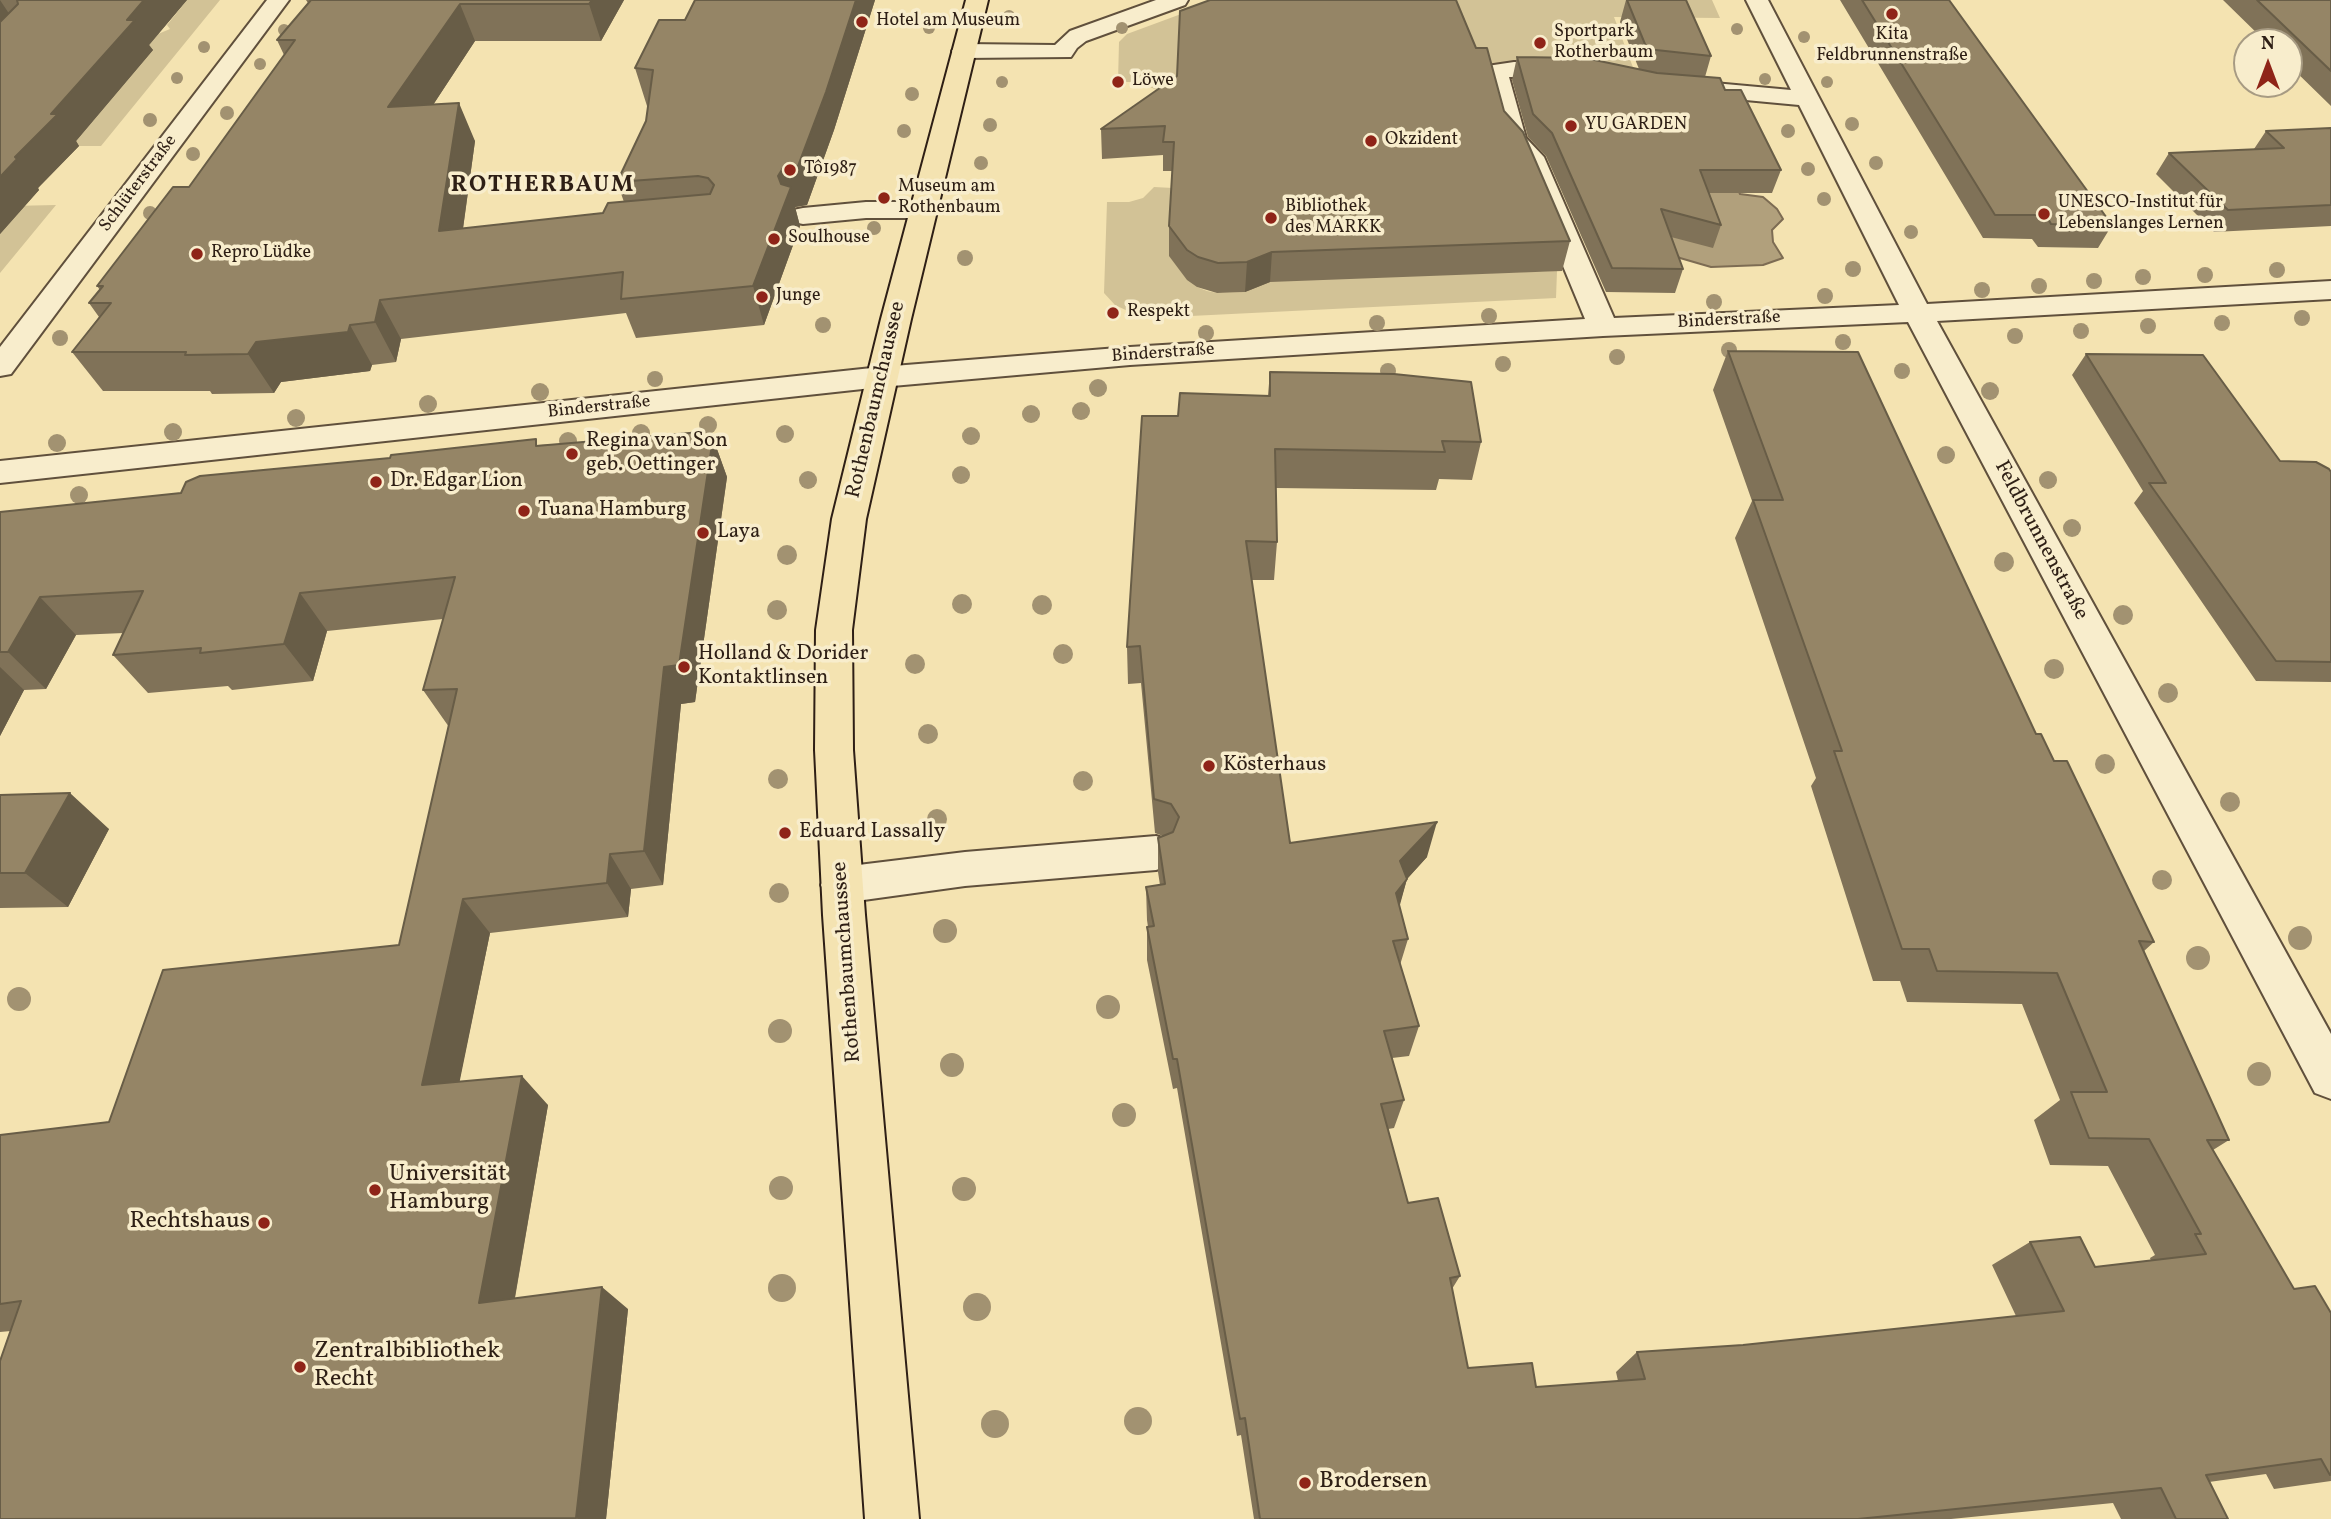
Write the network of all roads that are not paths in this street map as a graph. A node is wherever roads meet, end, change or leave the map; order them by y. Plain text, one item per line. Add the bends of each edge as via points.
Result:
1 (278, 0) edge
2 (977, 0) edge
3 (1177, 0) edge
4 (1757, 0) edge
5 (964, 51) junction
6 (1590, 73) edge
7 (1665, 87) edge
8 (1808, 99) junction
9 (924, 210) junction
10 (803, 216) edge
11 (2331, 290) edge
12 (1917, 312) junction
13 (1603, 327) junction
14 (0, 367) edge
15 (881, 377) junction
16 (0, 472) edge
17 (1156, 853) edge
18 (842, 885) junction
19 (2331, 1078) edge
20 (892, 1519) edge

1 - 14 street, Schlüterstraße
2 - 5 main road, Rothenbaumchaussee
3 - 5 street via 1084,33 1066,44 1063,52
4 - 8 street, Feldbrunnenstraße
5 - 9 main road, Rothenbaumchaussee
6 - 13 street via 1495,71 1514,140 1531,158
7 - 8 street
8 - 12 street, Feldbrunnenstraße
9 - 10 street
9 - 15 main road, Rothenbaumchaussee
11 - 12 street, Binderstraße
12 - 13 street, Binderstraße
12 - 19 street, Feldbrunnenstraße
13 - 15 street, Binderstraße via 1130,356
15 - 16 street, Binderstraße
15 - 18 main road, Rothenbaumchaussee via 849,519 834,630 834,750
17 - 18 street
18 - 20 main road, Rothenbaumchaussee

